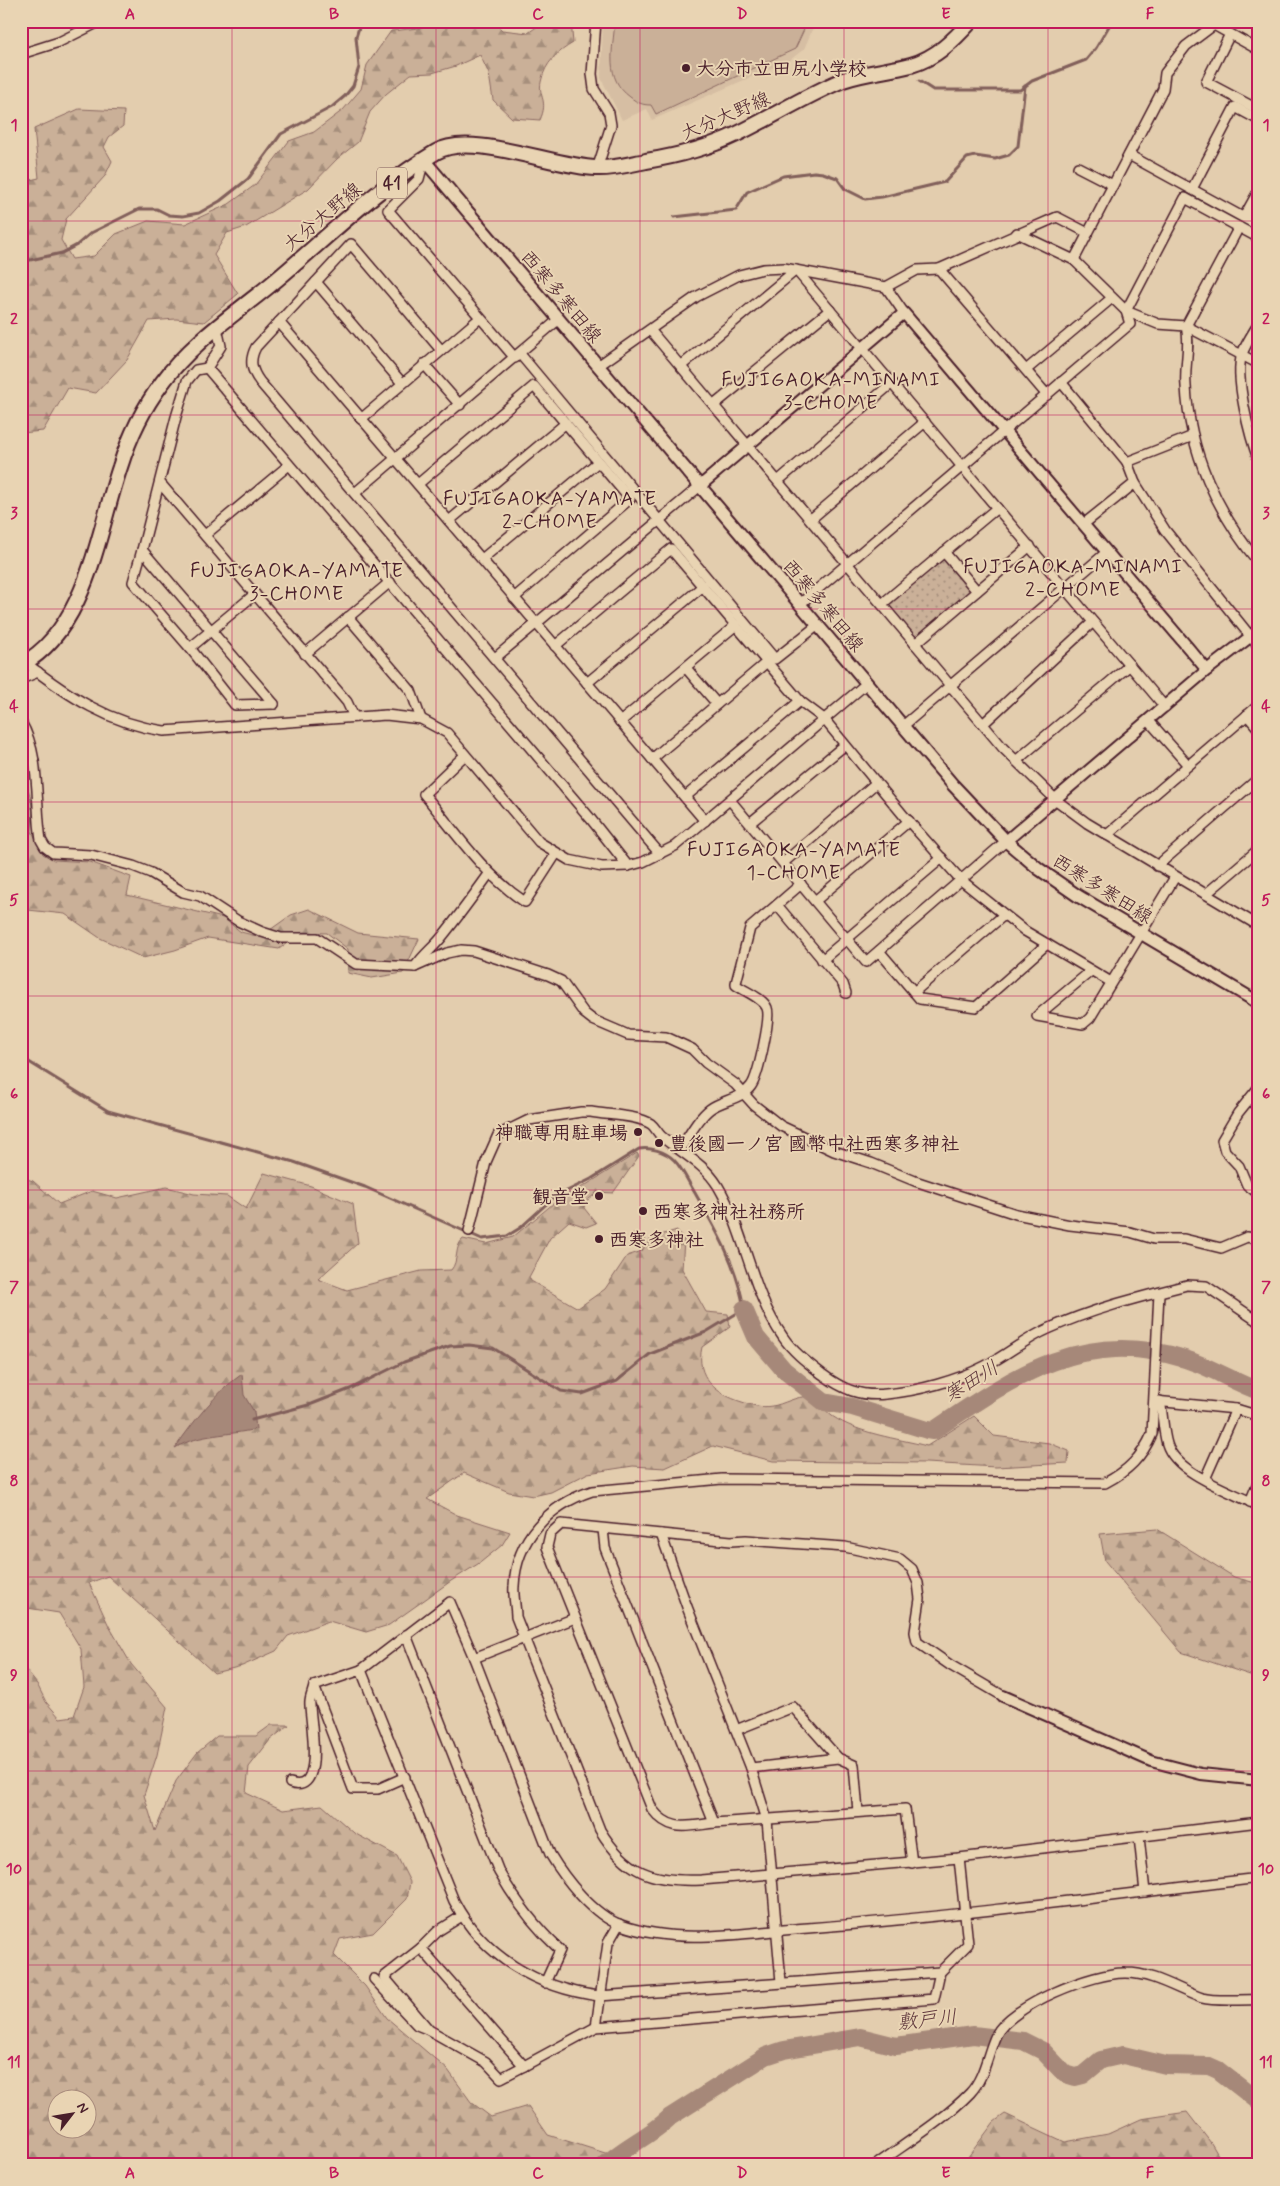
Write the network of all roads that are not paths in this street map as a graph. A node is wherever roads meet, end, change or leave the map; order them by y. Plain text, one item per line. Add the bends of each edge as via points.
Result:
1 (101, 21) edge
2 (596, 21) edge
3 (971, 21) edge
4 (1230, 34) junction
5 (1259, 50) edge
6 (21, 54) edge
7 (1259, 110) edge
8 (1259, 120) edge
9 (1129, 155) junction
10 (424, 160) junction
11 (1078, 167) dead end
12 (597, 168) junction
13 (1113, 185) junction
14 (1192, 189) junction
15 (1259, 190) edge
16 (1244, 217) junction
17 (1259, 226) edge
18 (1239, 227) junction
19 (1017, 233) junction
20 (1088, 234) junction
21 (1259, 238) edge
22 (1074, 260) junction
23 (938, 269) junction
24 (796, 270) junction
25 (316, 282) junction
26 (886, 287) junction
27 (1112, 298) junction
28 (830, 310) junction
29 (1126, 311) junction
30 (904, 312) junction
31 (480, 318) junction
32 (559, 319) junction
33 (279, 322) junction
34 (1259, 323) edge
35 (1186, 326) junction
36 (217, 328) junction
37 (650, 330) junction
38 (862, 348) junction
39 (441, 350) junction
40 (1241, 355) junction
41 (517, 356) junction
42 (424, 364) junction
43 (1259, 364) edge
44 (598, 366) junction
45 (681, 366) junction
46 (207, 368) junction
47 (1026, 370) junction
48 (1061, 382) junction
49 (402, 383) junction
50 (892, 383) junction
51 (1047, 395) junction
52 (460, 405) junction
53 (714, 405) junction
54 (362, 418) junction
55 (925, 422) junction
56 (566, 424) junction
57 (1004, 431) junction
58 (1193, 436) junction
59 (748, 445) junction
60 (396, 459) junction
61 (598, 462) junction
62 (1127, 462) junction
63 (1259, 462) edge
64 (289, 465) junction
65 (962, 466) junction
66 (778, 481) junction
67 (1135, 482) junction
68 (160, 483) junction
69 (418, 484) junction
70 (700, 486) junction
71 (355, 493) junction
72 (997, 508) junction
73 (811, 519) junction
74 (449, 521) junction
75 (659, 521) junction
76 (1085, 523) junction
77 (205, 535) junction
78 (1030, 546) junction
79 (142, 550) junction
80 (944, 552) junction
81 (1107, 552) junction
82 (1255, 553) edge
83 (482, 559) junction
84 (1259, 563) edge
85 (848, 564) junction
86 (390, 582) junction
87 (703, 586) junction
88 (1065, 588) junction
89 (977, 591) junction
90 (255, 594) junction
91 (514, 598) junction
92 (800, 604) junction
93 (882, 604) junction
94 (348, 617) junction
95 (1094, 622) junction
96 (536, 623) junction
97 (736, 625) junction
98 (818, 625) junction
99 (211, 630) junction
100 (1254, 633) edge
101 (915, 644) junction
102 (556, 646) junction
103 (1259, 647) edge
104 (190, 648) junction
105 (306, 654) junction
106 (495, 658) junction
107 (767, 662) junction
108 (24, 664) edge
109 (1130, 665) junction
110 (686, 668) junction
111 (1207, 670) junction
112 (38, 672) junction
113 (21, 679) edge
114 (587, 683) junction
115 (867, 683) junction
116 (950, 685) junction
117 (800, 701) junction
118 (717, 704) junction
119 (1259, 705) edge
120 (1165, 707) junction
121 (1247, 715) junction
122 (354, 717) junction
123 (421, 719) junction
124 (824, 719) junction
125 (1149, 721) junction
126 (21, 722) edge
127 (620, 722) junction
128 (983, 724) junction
129 (903, 726) junction
130 (1259, 729) edge
131 (844, 745) junction
132 (465, 756) junction
133 (652, 759) junction
134 (1017, 760) junction
135 (1188, 765) junction
136 (1259, 778) edge
137 (876, 782) junction
138 (685, 797) junction
139 (730, 800) junction
140 (1056, 800) junction
141 (704, 821) junction
142 (908, 821) junction
143 (750, 823) junction
144 (1107, 835) junction
145 (1006, 841) junction
146 (1259, 849) edge
147 (556, 854) junction
148 (660, 854) junction
149 (942, 858) junction
150 (783, 863) junction
151 (628, 866) junction
152 (1157, 866) junction
153 (489, 874) junction
154 (1175, 877) junction
155 (962, 880) junction
156 (800, 884) junction
157 (1206, 894) junction
158 (815, 901) junction
159 (777, 905) junction
160 (1004, 915) junction
161 (1257, 923) edge
162 (1141, 933) junction
163 (846, 939) junction
164 (1047, 944) junction
165 (879, 951) junction
166 (822, 960) junction
167 (416, 967) junction
168 (1091, 971) junction
169 (1111, 982) junction
170 (914, 992) junction
171 (846, 993) dead end
172 (1259, 1004) edge
173 (1259, 1088) edge
174 (743, 1093) junction
175 (680, 1149) junction
176 (1259, 1194) edge
177 (468, 1231) dead end
178 (1259, 1239) edge
179 (1158, 1293) junction
180 (1259, 1322) edge
181 (1158, 1401) junction
182 (1236, 1409) junction
183 (1259, 1416) edge
184 (1205, 1479) junction
185 (1259, 1480) edge
186 (1250, 1502) junction
187 (1259, 1506) edge
188 (603, 1529) junction
189 (661, 1534) junction
190 (575, 1618) junction
191 (406, 1636) junction
192 (524, 1639) junction
193 (474, 1658) junction
194 (362, 1670) junction
195 (314, 1686) junction
196 (1004, 1696) joint
197 (736, 1730) junction
198 (838, 1758) junction
199 (752, 1768) junction
200 (405, 1778) junction
201 (1259, 1780) edge
202 (290, 1783) dead end
203 (858, 1812) junction
204 (767, 1820) junction
205 (1259, 1822) edge
206 (714, 1823) junction
207 (1139, 1837) junction
208 (959, 1858) junction
209 (912, 1863) junction
210 (772, 1875) junction
211 (1259, 1878) edge
212 (1145, 1892) junction
213 (964, 1914) junction
214 (462, 1916) junction
215 (619, 1924) junction
216 (776, 1930) junction
217 (421, 1948) junction
218 (940, 1972) junction
219 (374, 1979) dead end
220 (780, 1982) junction
221 (545, 1983) junction
222 (599, 1996) junction
223 (1259, 2000) edge
224 (596, 2027) junction
225 (429, 2030) junction
226 (524, 2066) junction
227 (876, 2165) edge

1 - 6 street via 59,42
2 - 12 street via 594,89 609,113 611,125
3 - 12 main road, 大分大野線 / 41 via 947,46 922,61 842,81 715,143 669,157
4 - 5 street
4 - 7 street via 1206,82
4 - 9 street via 1214,25 1186,46 1165,73 1163,89
8 - 14 street via 1235,107
9 - 13 street
9 - 14 street
10 - 12 main road, 大分大野線 / 41 via 450,145 464,145
10 - 31 street via 419,179 388,210
10 - 32 main road, 西寒多寒田線
10 - 36 main road, 大分大野線 / 41 via 375,196
11 - 13 street
13 - 20 street
14 - 16 street
15 - 16 street
16 - 17 street
18 - 21 street
18 - 29 street via 1186,198
18 - 35 street
19 - 20 street via 1057,217
19 - 22 street
19 - 23 street
20 - 22 street
22 - 27 street
23 - 26 street via 917,270
23 - 47 street
24 - 26 street
24 - 28 street
24 - 37 street via 763,269 738,275 696,297
24 - 45 street
25 - 33 street
25 - 39 street via 351,244
25 - 49 street
26 - 30 street
27 - 29 street
27 - 47 street
28 - 38 street
28 - 53 street
29 - 35 street via 1158,324
29 - 48 street via 1130,324
30 - 38 street
30 - 57 street
31 - 39 street
31 - 41 street
32 - 41 street
32 - 44 main road, 西寒多寒田線
33 - 54 street
33 - 71 street via 251,355 254,374
34 - 40 street
35 - 40 street
35 - 58 street via 1190,342 1186,386
36 - 46 street via 221,346
36 - 108 main road, 大分大野線 / 41 via 178,363 145,410 120,465 81,594 49,643
37 - 44 street
37 - 45 street
38 - 50 street
38 - 59 street
39 - 42 street
40 - 43 street
40 - 63 street via 1243,407
41 - 52 street
41 - 75 street
42 - 49 street
42 - 52 street
44 - 70 main road, 西寒多寒田線
45 - 53 street
46 - 64 street
46 - 68 street via 196,370 187,381
47 - 51 street
48 - 51 street
48 - 62 street
49 - 54 street
50 - 55 street
50 - 66 street
51 - 57 street
52 - 60 street
53 - 59 street
54 - 60 street
55 - 65 street
55 - 73 street
56 - 61 street
56 - 69 street via 534,386
56 - 74 street
57 - 65 street
57 - 76 street
58 - 62 street
58 - 82 street via 1215,499
59 - 66 street
59 - 70 street
60 - 69 street
60 - 71 street
61 - 83 street
61 - 91 street via 630,499
62 - 67 street
64 - 77 street
64 - 86 street
65 - 72 street
65 - 85 street
66 - 73 street
67 - 76 street
67 - 100 street via 1165,530
68 - 77 street
68 - 79 street
69 - 74 street
70 - 75 street
70 - 92 main road, 西寒多寒田線
71 - 106 street
72 - 78 street
72 - 80 street
73 - 85 street
74 - 83 street
75 - 96 street
75 - 98 street via 775,659
76 - 81 street
77 - 90 street
78 - 88 street
78 - 89 street
79 - 99 street
79 - 104 street via 133,582
80 - 89 street
80 - 93 street
81 - 88 street
81 - 111 street
82 - 84 street
83 - 91 street
85 - 92 street
85 - 93 street
86 - 94 street
86 - 151 street
87 - 97 street
87 - 102 street via 671,549
87 - 114 street
88 - 95 street
88 - 116 street
89 - 101 street
90 - 99 street
90 - 105 street
91 - 96 street
92 - 98 main road, 西寒多寒田線
93 - 101 street
94 - 105 street
94 - 123 street via 411,692
95 - 109 street
95 - 128 street
96 - 102 street
96 - 106 street
97 - 107 street
97 - 110 street
98 - 115 main road, 西寒多寒田線
99 - 104 street
99 - 104 street via 274,704 235,705
100 - 103 street
100 - 111 street
101 - 116 street
102 - 114 street
105 - 122 street via 347,702
106 - 148 street
107 - 117 street
107 - 118 street
108 - 112 street
109 - 120 street
109 - 134 street
110 - 118 street
110 - 127 street
111 - 120 street
112 - 113 street
112 - 122 street via 110,718 164,732
114 - 127 street
115 - 124 street
115 - 129 main road, 西寒多寒田線
116 - 128 street
116 - 129 street
117 - 124 street
117 - 138 street
118 - 133 street
119 - 121 street
120 - 125 street
121 - 130 street
121 - 135 street
122 - 123 street
123 - 132 street via 447,733
124 - 131 street
124 - 139 street
125 - 135 street
125 - 140 street
126 - 167 street via 33,757 41,840 53,853 91,855 151,872 262,932 280,938 317,938 356,964
127 - 133 street
128 - 134 street
129 - 145 main road, 西寒多寒田線
131 - 137 street
131 - 143 street
132 - 147 street via 538,842
132 - 153 street via 424,794
133 - 138 street
134 - 140 street
135 - 144 street
136 - 152 street
137 - 142 street
137 - 150 street
138 - 141 street
139 - 141 street
139 - 143 street
140 - 144 street
140 - 145 street
141 - 148 street via 675,846
142 - 149 street
142 - 158 street
143 - 150 street
144 - 152 street
145 - 155 street
145 - 162 main road, 西寒多寒田線 via 1078,896
146 - 157 street
147 - 151 street via 587,865
147 - 153 street via 525,902
148 - 151 street
149 - 155 street
149 - 163 street
150 - 156 street
152 - 154 street
153 - 167 street
154 - 157 street
154 - 162 street
155 - 160 street
155 - 165 street
156 - 158 street
156 - 159 street
157 - 161 street
158 - 163 street
159 - 166 street
159 - 174 street via 750,928 736,983 765,1005 768,1016 757,1073 752,1086
160 - 164 street
160 - 170 street
162 - 169 street
162 - 172 main road, 西寒多寒田線
163 - 165 street via 866,962
163 - 166 street
164 - 168 street
164 - 170 street via 976,1007 920,998
165 - 170 street
166 - 171 street via 843,984
167 - 174 street via 447,953 474,951 548,975 560,981 593,1020 628,1035 660,1036 682,1043 736,1084
168 - 169 street
168 - 169 street via 1038,1016 1083,1024
173 - 176 street via 1244,1104 1222,1140 1225,1151 1239,1166 1247,1184
174 - 175 street via 708,1110
174 - 178 street via 781,1126 834,1151 880,1166 909,1180 1016,1214 1130,1232 1154,1239 1184,1239 1220,1248 1247,1237
175 - 177 street via 660,1136 649,1123 630,1118 581,1112 519,1123 500,1133 490,1149
175 - 179 street via 701,1166 718,1187 732,1214 762,1297 782,1337 823,1375 859,1394 904,1392 962,1375 986,1366 1021,1343 1060,1324
179 - 180 street via 1187,1285 1202,1285
179 - 181 street
181 - 182 street
181 - 184 street via 1173,1457
181 - 192 street via 1146,1448 1134,1463 1105,1483 722,1479 606,1488 578,1495 542,1520 520,1555 514,1586 516,1617
182 - 183 street
182 - 184 street
184 - 186 street
185 - 186 street
186 - 187 street
188 - 189 street
188 - 190 street via 561,1524 550,1534 548,1547
188 - 206 street via 605,1548
189 - 196 street via 845,1547 900,1558 912,1569 918,1583 917,1642
189 - 197 street
190 - 192 street
190 - 206 street via 652,1809 659,1819 670,1825 682,1827
191 - 193 street via 450,1602
191 - 194 street
191 - 221 street via 499,1872 516,1903 560,1950
192 - 193 street
192 - 210 street via 600,1830 616,1854 643,1873 675,1881
193 - 215 street via 550,1854 561,1874 578,1893
194 - 195 street
194 - 200 street
195 - 200 street via 352,1789 378,1789
195 - 202 street via 309,1702 314,1767 306,1780 295,1785
196 - 201 street via 1151,1761 1201,1774
197 - 198 street via 793,1707
197 - 199 street
198 - 199 street
198 - 203 street via 854,1765
199 - 204 street
200 - 214 street
203 - 204 street
203 - 209 street via 905,1808
204 - 206 street
204 - 210 street
205 - 207 street
207 - 208 street
207 - 212 street
208 - 209 street
208 - 213 street
209 - 210 street
210 - 216 street
211 - 212 street
212 - 213 street
213 - 216 street
213 - 218 street via 968,1944
214 - 217 street via 438,1931
214 - 221 street via 479,1939 500,1958
215 - 216 street via 662,1935 721,1935
215 - 222 street via 608,1943
216 - 220 street
217 - 225 street via 384,1977
217 - 226 street
218 - 220 street
218 - 224 street via 934,1999
219 - 225 street via 417,2026
220 - 222 street
221 - 222 street via 575,1993
222 - 224 street
223 - 227 street via 1204,1998 1141,1974 1126,1973 1098,1978 1039,1999 1012,2015 997,2034 984,2070 971,2092
224 - 226 street
225 - 226 street via 486,2062 501,2078

